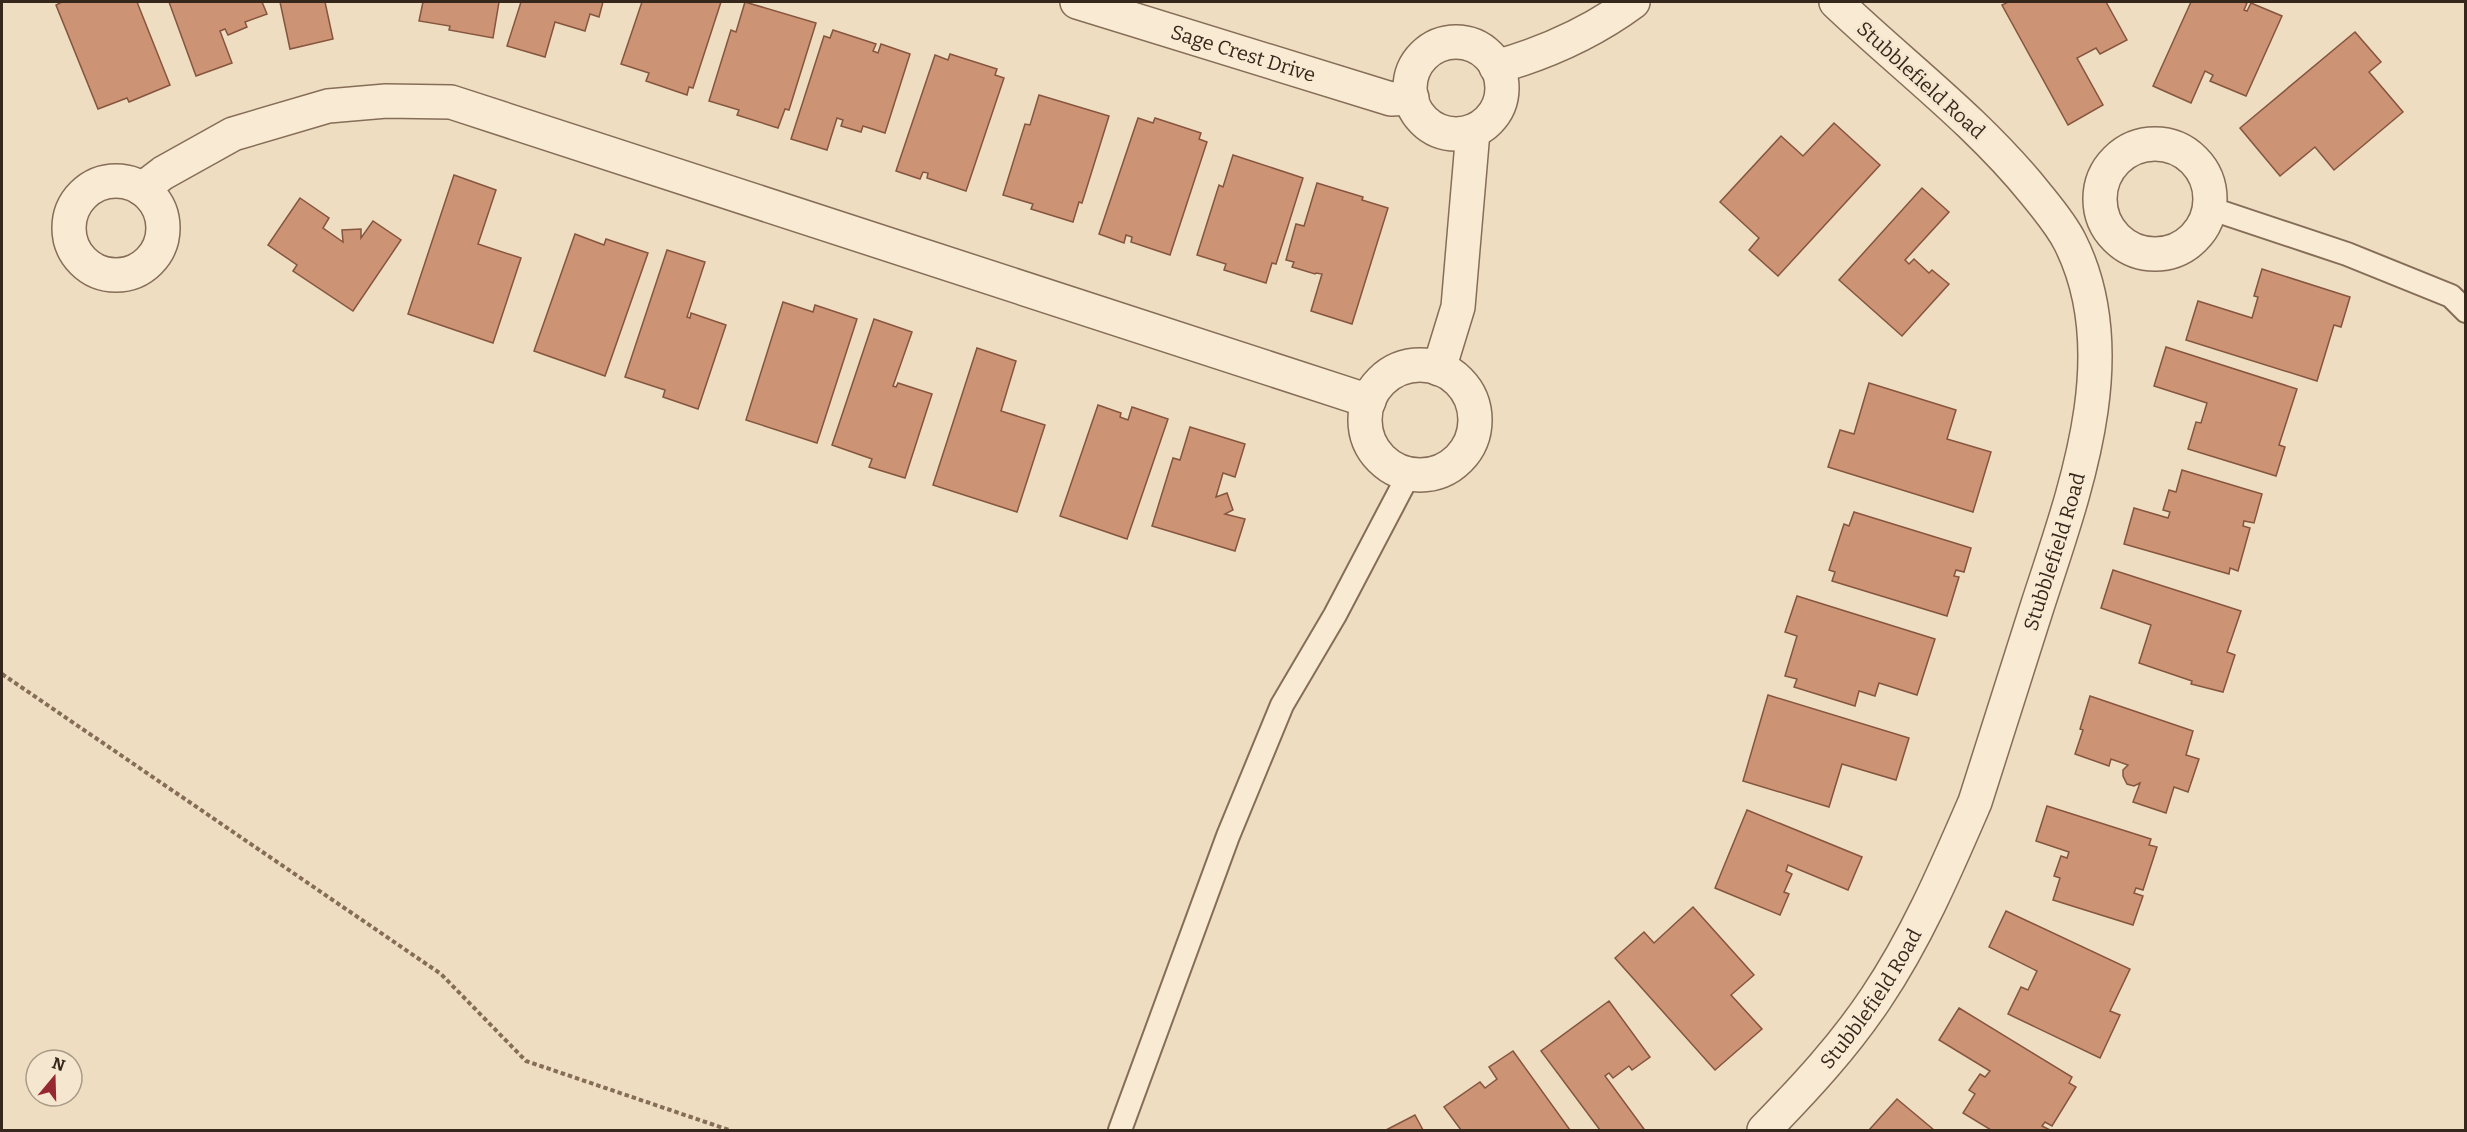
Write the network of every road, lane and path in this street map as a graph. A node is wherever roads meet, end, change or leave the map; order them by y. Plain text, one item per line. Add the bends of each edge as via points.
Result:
1 (1077, 2) edge
2 (1633, 2) edge
3 (1836, 2) edge
4 (1496, 67) junction
5 (1412, 98) junction
6 (1473, 131) junction
7 (142, 189) dead end
8 (2209, 208) junction
9 (2103, 216) junction
10 (2070, 242) junction
11 (2466, 311) edge
12 (1439, 369) junction
13 (1369, 401) junction
14 (1409, 474) junction
15 (2, 674) edge
16 (729, 1131) edge
17 (1120, 1131) edge
18 (1764, 1131) edge

1 - 5 street, Sage Crest Drive via 1391,99
2 - 4 street via 1588,32 1532,57
3 - 10 street, Stubblefield Road via 2013,165
4 - 5 street via 1478,47 1461,42 1445,44 1431,50 1412,74
4 - 6 street via 1502,91 1498,108 1488,122
5 - 6 street via 1418,113 1439,131
6 - 12 street via 1458,307
7 - 13 street via 233,134 328,106 386,101 451,102
8 - 9 street via 2194,239 2163,254 2144,254 2126,247 2112,234
8 - 9 street via 2204,175 2194,161 2163,145 2148,145 2120,156 2110,167 2100,199
8 - 11 lane via 2347,254 2451,296
9 - 10 street
10 - 18 street, Stubblefield Road via 2088,291 2094,341 2092,398 2083,459 1975,802 1926,911 1876,998 1815,1077
12 - 13 street via 1414,365 1399,369 1386,377
12 - 14 street via 1459,382 1469,396 1475,412 1475,429 1469,446 1446,469
13 - 14 street via 1365,419 1368,438 1378,455
14 - 17 lane via 1335,615 1282,705 1228,836
15 - 16 path via 441,974 526,1061

